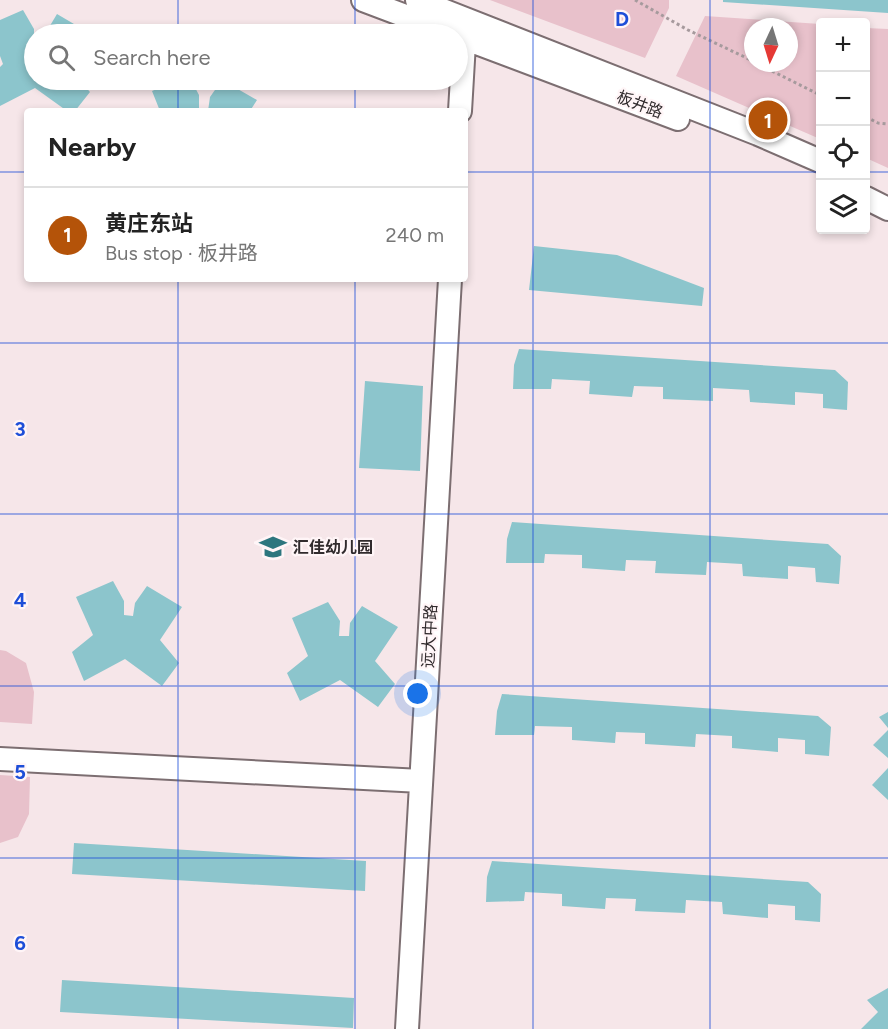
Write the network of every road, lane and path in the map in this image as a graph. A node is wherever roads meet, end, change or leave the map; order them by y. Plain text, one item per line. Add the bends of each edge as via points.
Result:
1 (363, 0) edge
2 (417, 0) edge
3 (635, 0) edge
4 (643, 2) edge
5 (436, 24) edge
6 (449, 24) edge
7 (468, 35) edge
8 (468, 35) edge
9 (744, 57) edge
10 (775, 72) edge
11 (460, 90) edge
12 (816, 93) edge
13 (460, 108) edge
14 (870, 119) edge
15 (888, 124) edge
16 (816, 159) edge
17 (816, 174) edge
18 (870, 184) edge
19 (888, 192) edge
20 (870, 200) edge
21 (888, 209) edge
22 (450, 282) edge
23 (0, 759) edge
24 (421, 781) junction
25 (407, 1029) edge

1 - 5 street, 板井路
2 - 6 street
3 - 4 path
4 - 9 path via 688,30
7 - 16 street via 747,130
8 - 17 street, 板井路
10 - 12 path
11 - 13 street
14 - 15 path
18 - 19 street
20 - 21 street
22 - 24 street, 远大中路
23 - 24 street
24 - 25 street, 远大中路

